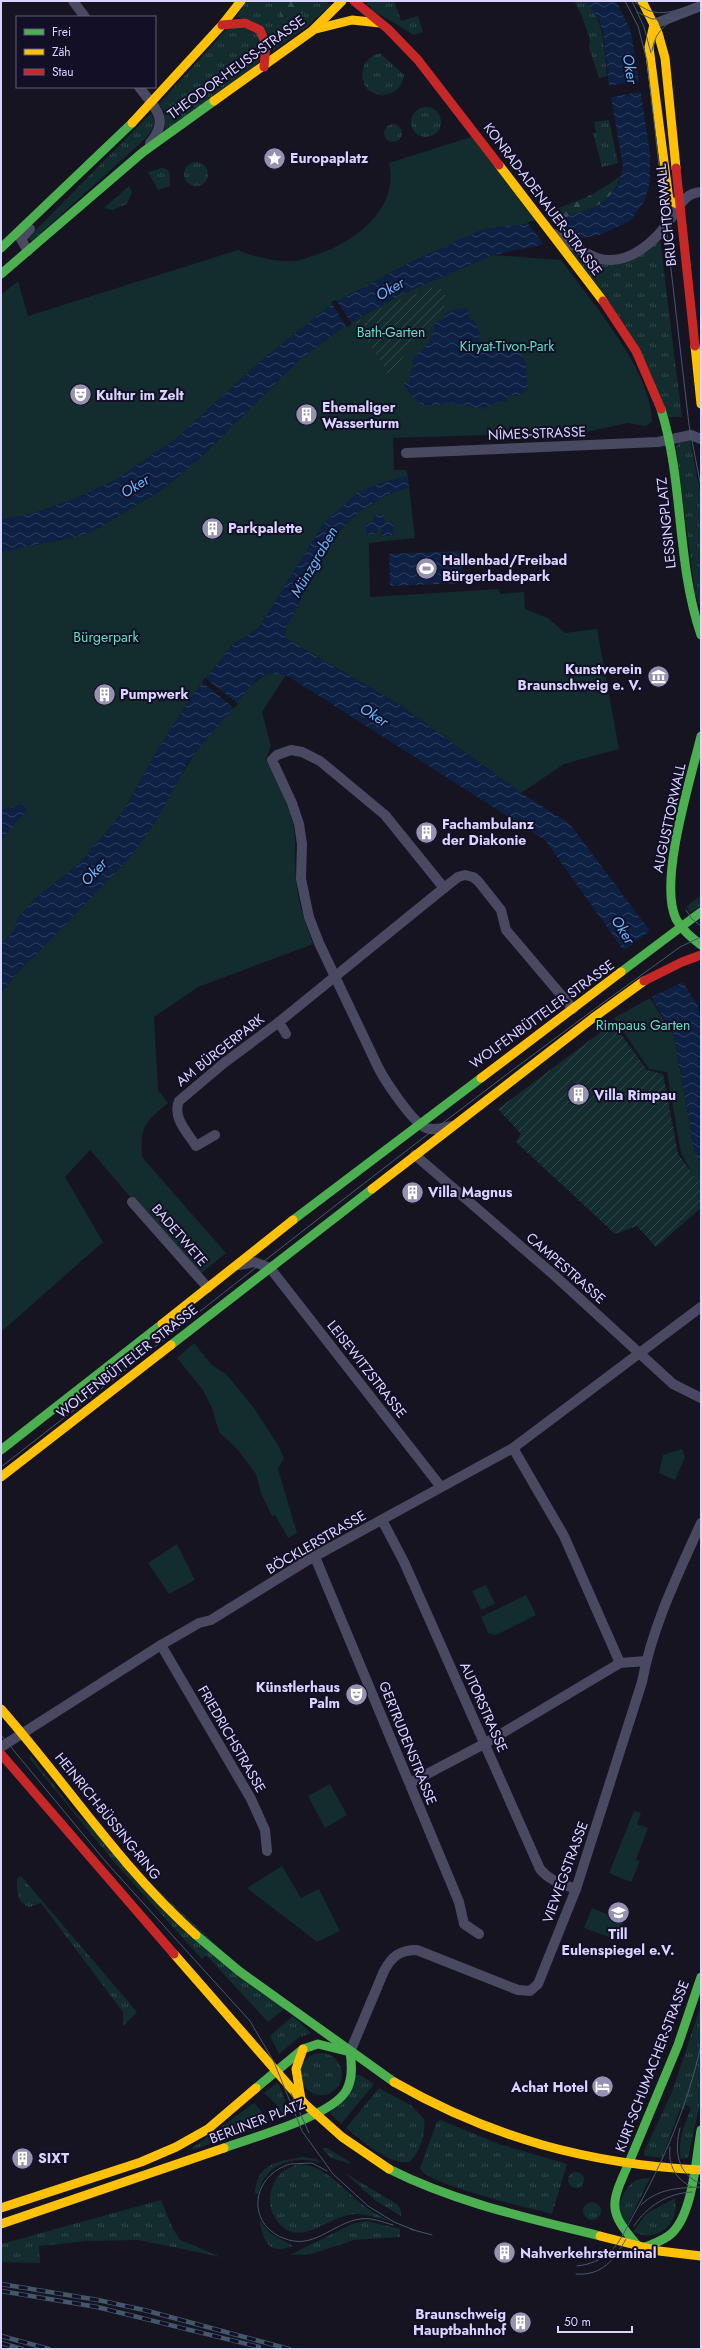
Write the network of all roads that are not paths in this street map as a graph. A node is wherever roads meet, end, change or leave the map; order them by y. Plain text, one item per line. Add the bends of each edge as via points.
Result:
1 (73, 1) edge
2 (342, 1) edge
3 (354, 1) edge
4 (642, 1) edge
5 (240, 2) edge
6 (701, 6) edge
7 (84, 16) edge
8 (382, 24) junction
9 (654, 24) junction
10 (222, 25) junction
11 (312, 31) junction
12 (264, 67) junction
13 (140, 88) edge
14 (151, 103) junction
15 (143, 152) junction
16 (72, 183) junction
17 (701, 192) edge
18 (679, 205) junction
19 (550, 232) junction
20 (1, 248) edge
21 (28, 251) junction
22 (1, 274) edge
23 (697, 335) edge
24 (701, 404) edge
25 (701, 439) edge
26 (669, 440) junction
27 (406, 453) dead end
28 (690, 606) junction
29 (701, 617) edge
30 (701, 635) edge
31 (701, 736) edge
32 (444, 888) junction
33 (701, 912) edge
34 (681, 928) junction
35 (701, 946) edge
36 (699, 956) edge
37 (335, 976) junction
38 (573, 1009) junction
39 (279, 1022) junction
40 (286, 1034) dead end
41 (419, 1123) junction
42 (451, 1126) junction
43 (215, 1135) dead end
44 (415, 1155) junction
45 (132, 1202) dead end
46 (237, 1265) junction
47 (270, 1268) junction
48 (208, 1288) junction
49 (701, 1307) edge
50 (640, 1352) junction
51 (701, 1398) edge
52 (513, 1448) junction
53 (1, 1450) edge
54 (1, 1477) edge
55 (441, 1487) junction
56 (382, 1520) junction
57 (701, 1523) edge
58 (315, 1557) junction
59 (161, 1645) junction
60 (646, 1661) junction
61 (620, 1664) junction
62 (1, 1709) edge
63 (23, 1733) junction
64 (484, 1744) junction
65 (1, 1747) edge
66 (1, 1754) edge
67 (410, 1783) junction
68 (267, 1851) dead end
69 (576, 1889) junction
70 (479, 1934) dead end
71 (701, 1977) edge
72 (303, 2049) junction
73 (350, 2052) junction
74 (276, 2071) junction
75 (301, 2099) junction
76 (315, 2113) junction
77 (700, 2134) edge
78 (628, 2165) junction
79 (697, 2170) edge
80 (1, 2208) edge
81 (1, 2224) edge
82 (641, 2246) junction
83 (701, 2256) edge

1 - 7 street
2 - 11 main road, THEODOR-HEUSS-STRASSE
3 - 8 main road, KONRAD-ADENAUER-STRASSE
4 - 9 main road, BRUCHTORWALL
5 - 10 main road, THEODOR-HEUSS-STRASSE
6 - 9 street
8 - 11 main road via 352,20
8 - 19 main road, KONRAD-ADENAUER-STRASSE via 418,60
9 - 18 main road, BRUCHTORWALL via 665,58
9 - 18 main road via 650,47 664,172 669,200
10 - 12 main road via 246,23 260,29 267,45
10 - 14 main road, THEODOR-HEUSS-STRASSE
11 - 12 main road, THEODOR-HEUSS-STRASSE
12 - 15 main road, THEODOR-HEUSS-STRASSE
13 - 14 street
14 - 15 street, THEODOR-HEUSS-STRASSE via 160,116 161,123 156,136
14 - 16 main road, THEODOR-HEUSS-STRASSE
15 - 21 main road, THEODOR-HEUSS-STRASSE
16 - 20 main road, THEODOR-HEUSS-STRASSE
16 - 21 street, THEODOR-HEUSS-STRASSE via 50,210 22,236 22,242
17 - 18 street via 686,197
18 - 19 street via 654,240 628,256 616,259 598,258
18 - 23 main road, BRUCHTORWALL
19 - 26 main road, KONRAD-ADENAUER-STRASSE via 616,318 636,349 658,396
21 - 22 main road, THEODOR-HEUSS-STRASSE
23 - 24 main road, BRUCHTORWALL
25 - 26 street via 691,435
26 - 27 street, NÎMES-STRASSE
26 - 28 main road, LESSINGPLATZ
28 - 29 main road
28 - 30 main road, LESSINGPLATZ
31 - 34 main road, AUGUSTTORWALL via 670,871 672,906
32 - 37 street, AM BÜRGERPARK
32 - 37 street via 385,815 320,761 302,752 291,750 277,755 272,760 292,802 299,824 302,844 301,879 309,917
32 - 38 street, AM BÜRGERPARK via 458,877 473,877 501,910 506,930
33 - 34 main road, WOLFENBÜTTELER STRASSE
34 - 35 main road
34 - 38 main road, WOLFENBÜTTELER STRASSE
36 - 42 main road, WOLFENBÜTTELER STRASSE via 641,984
37 - 39 street, AM BÜRGERPARK
37 - 41 street via 386,1082
38 - 41 main road, WOLFENBÜTTELER STRASSE
39 - 40 street, AM BÜRGERPARK
39 - 43 street, AM BÜRGERPARK via 179,1101 176,1108 179,1119 196,1146
41 - 42 street, WOLFENBÜTTELER STRASSE via 433,1130
41 - 46 main road, WOLFENBÜTTELER STRASSE
42 - 44 main road, WOLFENBÜTTELER STRASSE
44 - 47 main road, WOLFENBÜTTELER STRASSE
44 - 50 street, CAMPESTRASSE
45 - 48 street, BADETWETE
46 - 47 street via 254,1262
46 - 48 main road, WOLFENBÜTTELER STRASSE
47 - 54 main road, WOLFENBÜTTELER STRASSE
47 - 55 street, LEISEWITZSTRASSE
48 - 53 main road, WOLFENBÜTTELER STRASSE
49 - 50 street, BÖCKLERSTRASSE
50 - 51 street, CAMPESTRASSE via 673,1384
50 - 52 street, BÖCKLERSTRASSE
52 - 55 street, BÖCKLERSTRASSE
52 - 61 street via 564,1536
55 - 56 street, BÖCKLERSTRASSE
56 - 58 street, BÖCKLERSTRASSE
56 - 64 street, AUTORSTRASSE via 404,1562
57 - 60 street, VIEWEGSTRASSE
58 - 59 street, BÖCKLERSTRASSE via 211,1620 199,1623
58 - 67 street, GERTRUDENSTRASSE
59 - 63 street, BÖCKLERSTRASSE
59 - 68 street, FRIEDRICHSTRASSE via 251,1799 265,1830
60 - 61 street
60 - 69 street, VIEWEGSTRASSE via 642,1682
61 - 64 street
62 - 63 main road, HEINRICH-BÜSSING-RING
63 - 65 street, BÖCKLERSTRASSE
63 - 73 main road, HEINRICH-BÜSSING-RING via 115,1852 157,1899 229,1964
64 - 67 street
64 - 69 street, AUTORSTRASSE via 540,1870 551,1879
66 - 74 main road
67 - 70 street, GERTRUDENSTRASSE via 460,1906 464,1924
69 - 73 street, VIEWEGSTRASSE via 535,1988 530,1991 518,1990 417,1950 402,1951 392,1958 384,1971
71 - 78 main road, KURT-SCHUMACHER-STRASSE via 678,2045
72 - 73 main road via 318,2044
72 - 74 main road, BERLINER PLATZ
72 - 75 main road via 296,2069
73 - 76 main road via 351,2078 347,2090 338,2100
73 - 78 main road via 395,2083 458,2116 522,2140 602,2161
74 - 75 main road
74 - 80 main road, BERLINER PLATZ via 208,2129 176,2147 141,2162
75 - 76 main road
76 - 81 main road, BERLINER PLATZ via 164,2171
76 - 82 main road, BERLINER PLATZ via 362,2153 412,2180 469,2201
77 - 79 main road
78 - 79 main road
78 - 82 main road, KURT-SCHUMACHER-STRASSE via 613,2203 620,2225
79 - 82 main road via 680,2225 663,2240
82 - 83 main road, BERLINER PLATZ

